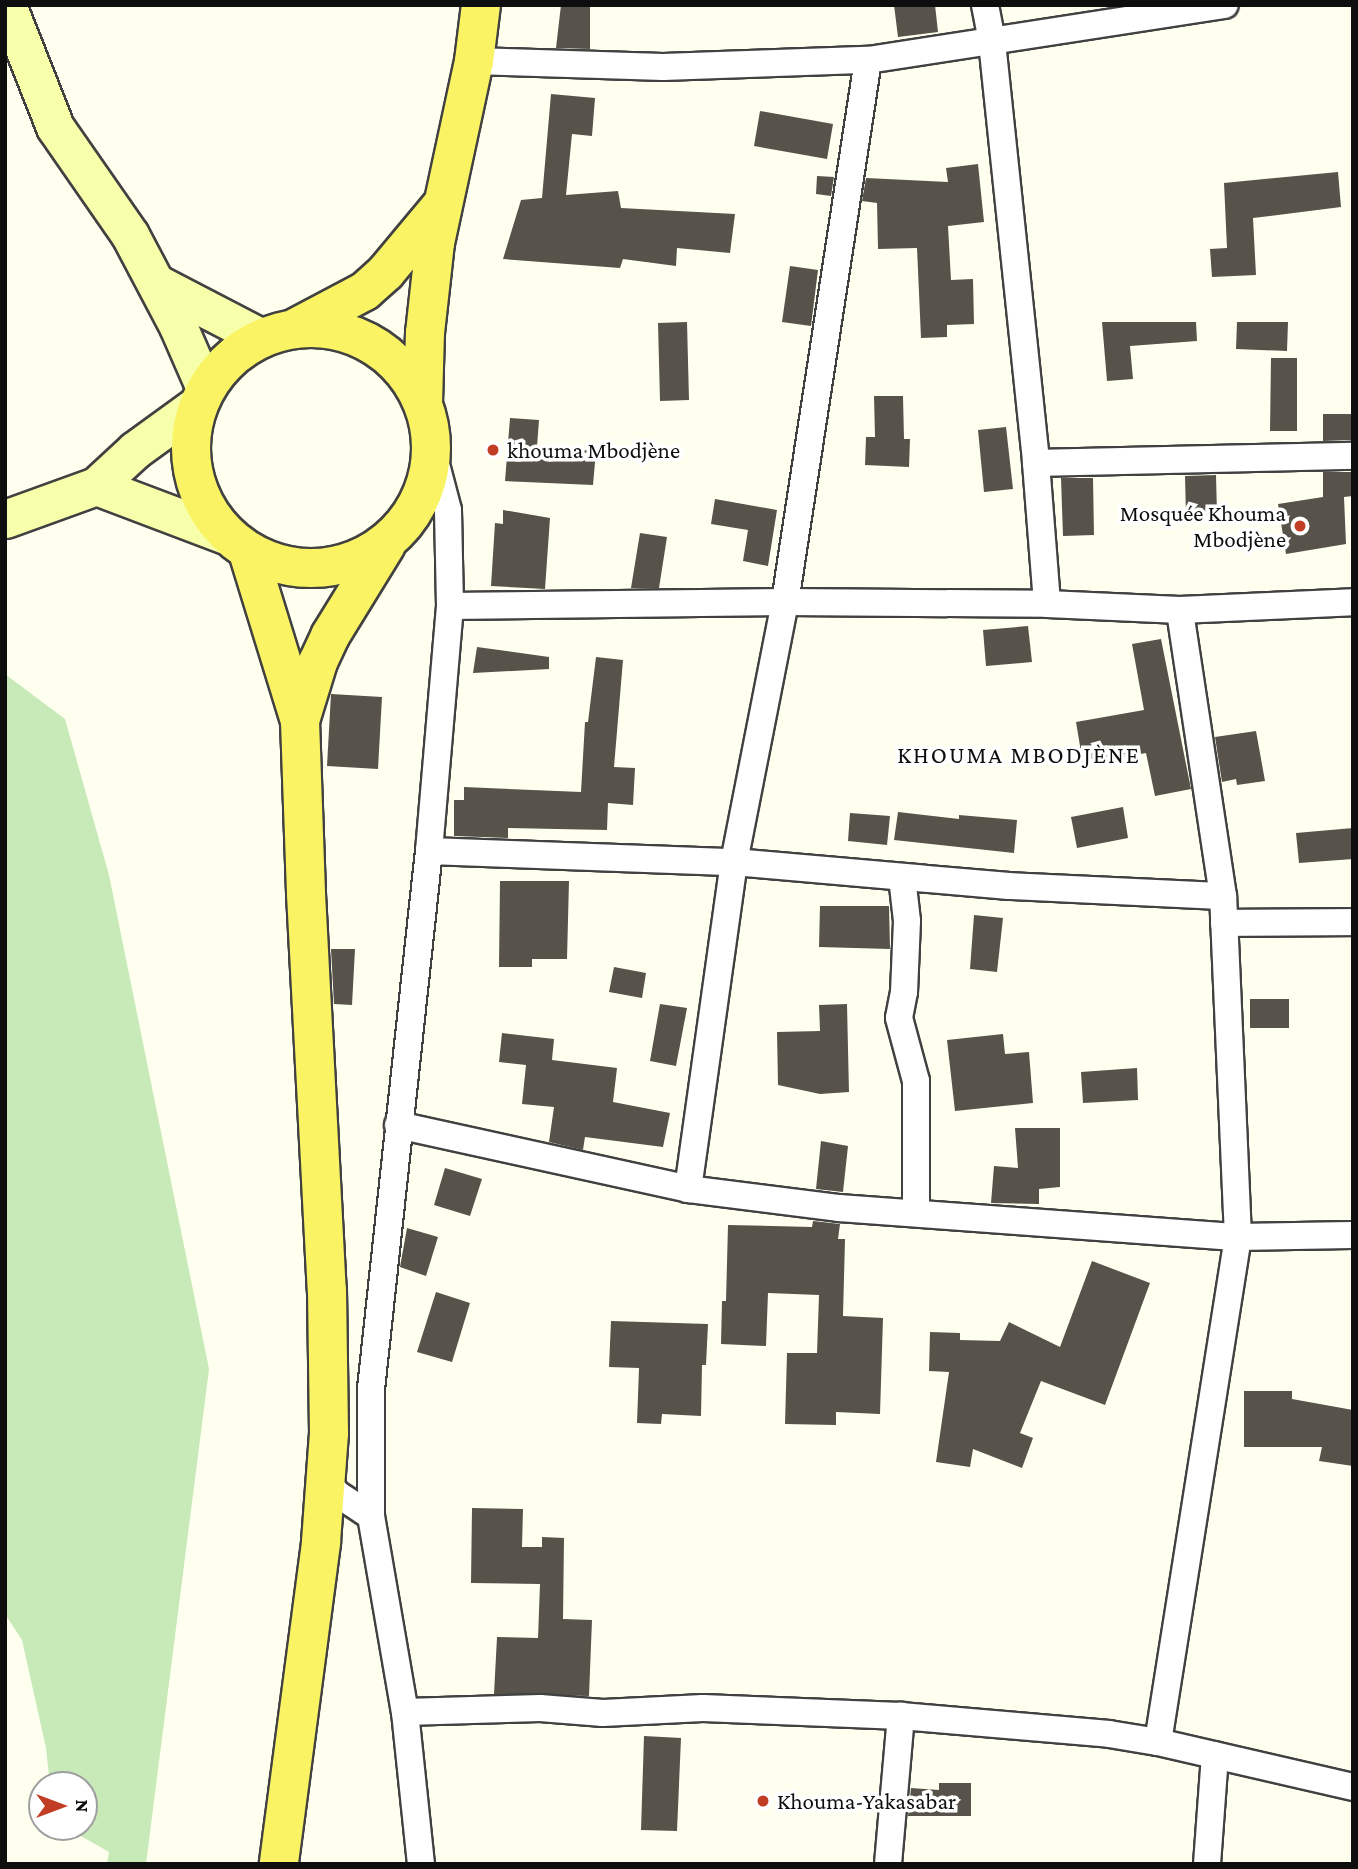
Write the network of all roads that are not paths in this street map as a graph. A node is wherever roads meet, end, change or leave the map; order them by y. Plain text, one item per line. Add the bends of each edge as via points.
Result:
1 (7, 5) edge
2 (481, 5) edge
3 (985, 5) edge
4 (1225, 5) edge
5 (992, 41) junction
6 (868, 60) junction
7 (474, 61) junction
8 (442, 204) junction
9 (156, 284) junction
10 (297, 327) junction
11 (260, 337) junction
12 (201, 397) junction
13 (423, 403) junction
14 (432, 444) junction
15 (1353, 456) edge
16 (1036, 463) junction
17 (96, 486) junction
18 (5, 519) edge
19 (389, 540) junction
20 (237, 544) junction
21 (785, 602) junction
22 (1353, 602) edge
23 (1047, 604) junction
24 (450, 606) junction
25 (1180, 610) junction
26 (300, 721) junction
27 (429, 851) junction
28 (734, 862) junction
29 (902, 877) junction
30 (1223, 896) junction
31 (1353, 922) edge
32 (1224, 923) junction
33 (398, 1125) junction
34 (688, 1189) junction
35 (916, 1213) junction
36 (1353, 1235) edge
37 (1238, 1237) junction
38 (326, 1479) junction
39 (371, 1516) junction
40 (405, 1712) junction
41 (901, 1716) junction
42 (1158, 1742) junction
43 (1215, 1755) junction
44 (1353, 1787) edge
45 (279, 1864) edge
46 (421, 1864) edge
47 (888, 1864) edge
48 (1207, 1864) edge

1 - 9 street via 55,127 111,204
2 - 7 main road
3 - 5 street
4 - 5 street
5 - 6 street
5 - 16 street
6 - 7 street via 663,67
6 - 21 street
7 - 8 main road
8 - 10 main road via 365,291
8 - 13 main road via 429,287
9 - 11 street
9 - 12 street
10 - 11 main road
10 - 13 main road via 337,329 373,344 403,369
11 - 12 main road via 229,358
12 - 17 street
12 - 20 main road via 190,440 193,474 205,507
13 - 14 main road
14 - 19 main road via 427,480 413,513
14 - 24 street via 448,510
15 - 16 street
16 - 23 street
17 - 18 street
17 - 20 street
19 - 20 main road via 346,565 296,569
19 - 26 main road via 330,636
20 - 26 main road
21 - 23 street
21 - 24 street
21 - 28 street
22 - 25 street
23 - 25 street
24 - 27 street
25 - 30 street
26 - 38 main road via 327,1290
27 - 28 street
27 - 33 street
28 - 29 street
28 - 34 street
29 - 30 street
29 - 35 street via 907,921 899,1018 916,1081
30 - 32 street
31 - 32 street
32 - 37 street
33 - 34 street
33 - 39 street via 371,1389
34 - 35 street
35 - 37 street
36 - 37 street
37 - 42 street
38 - 39 street via 336,1493
38 - 45 main road via 314,1614
39 - 40 street
40 - 41 street via 727,1709
40 - 46 street
41 - 42 street
41 - 47 street
42 - 43 street
43 - 44 street
43 - 48 street

